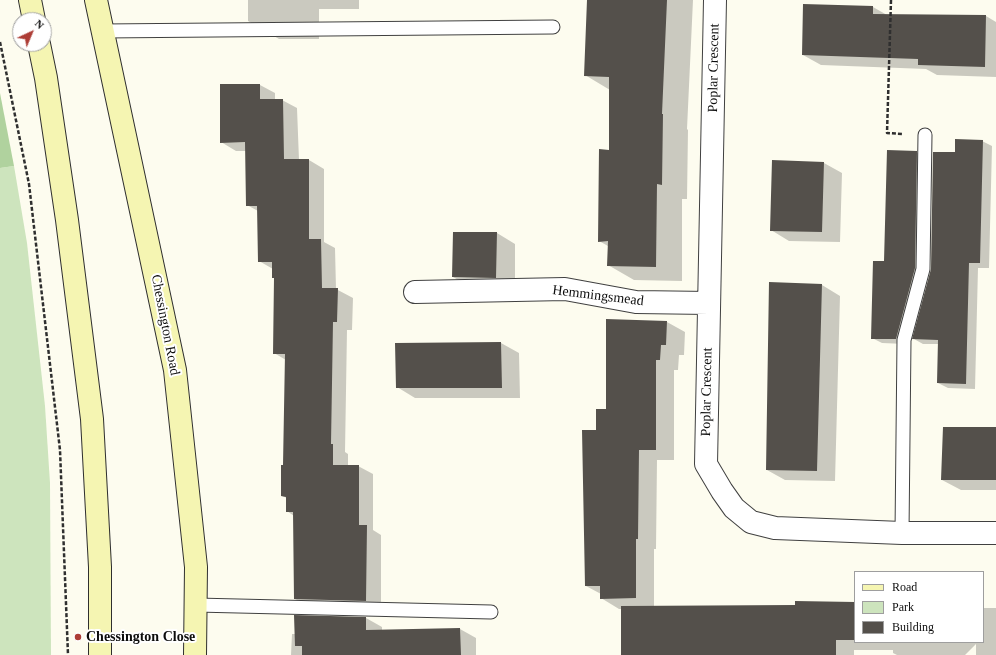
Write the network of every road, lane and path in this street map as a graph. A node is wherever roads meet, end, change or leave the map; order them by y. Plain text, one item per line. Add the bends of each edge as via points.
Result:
1 (30, 0) edge
2 (96, 0) edge
3 (715, 0) edge
4 (891, 0) edge
5 (32, 12) edge
6 (553, 28) dead end
7 (103, 31) junction
8 (0, 42) edge
9 (41, 52) edge
10 (925, 135) joint
11 (415, 292) dead end
12 (709, 303) junction
13 (902, 533) junction
14 (996, 533) edge
15 (196, 605) junction
16 (491, 612) dead end
17 (68, 655) edge
18 (100, 655) edge
19 (195, 655) edge

1 - 5 main road
2 - 7 main road, Chessington Road
3 - 12 street, Poplar Crescent
4 - 10 path via 887,133
6 - 7 lane
7 - 15 main road, Chessington Road via 175,370 196,567
8 - 17 path via 29,184 60,450
9 - 18 main road via 68,220 92,419 100,567
10 - 13 lane via 923,269 904,340
11 - 12 street, Hemmingsmead via 565,289 636,302
12 - 13 street, Poplar Crescent via 706,464 734,508 751,522 775,528
13 - 14 street, Poplar Crescent
15 - 16 lane
15 - 19 main road, Chessington Road

